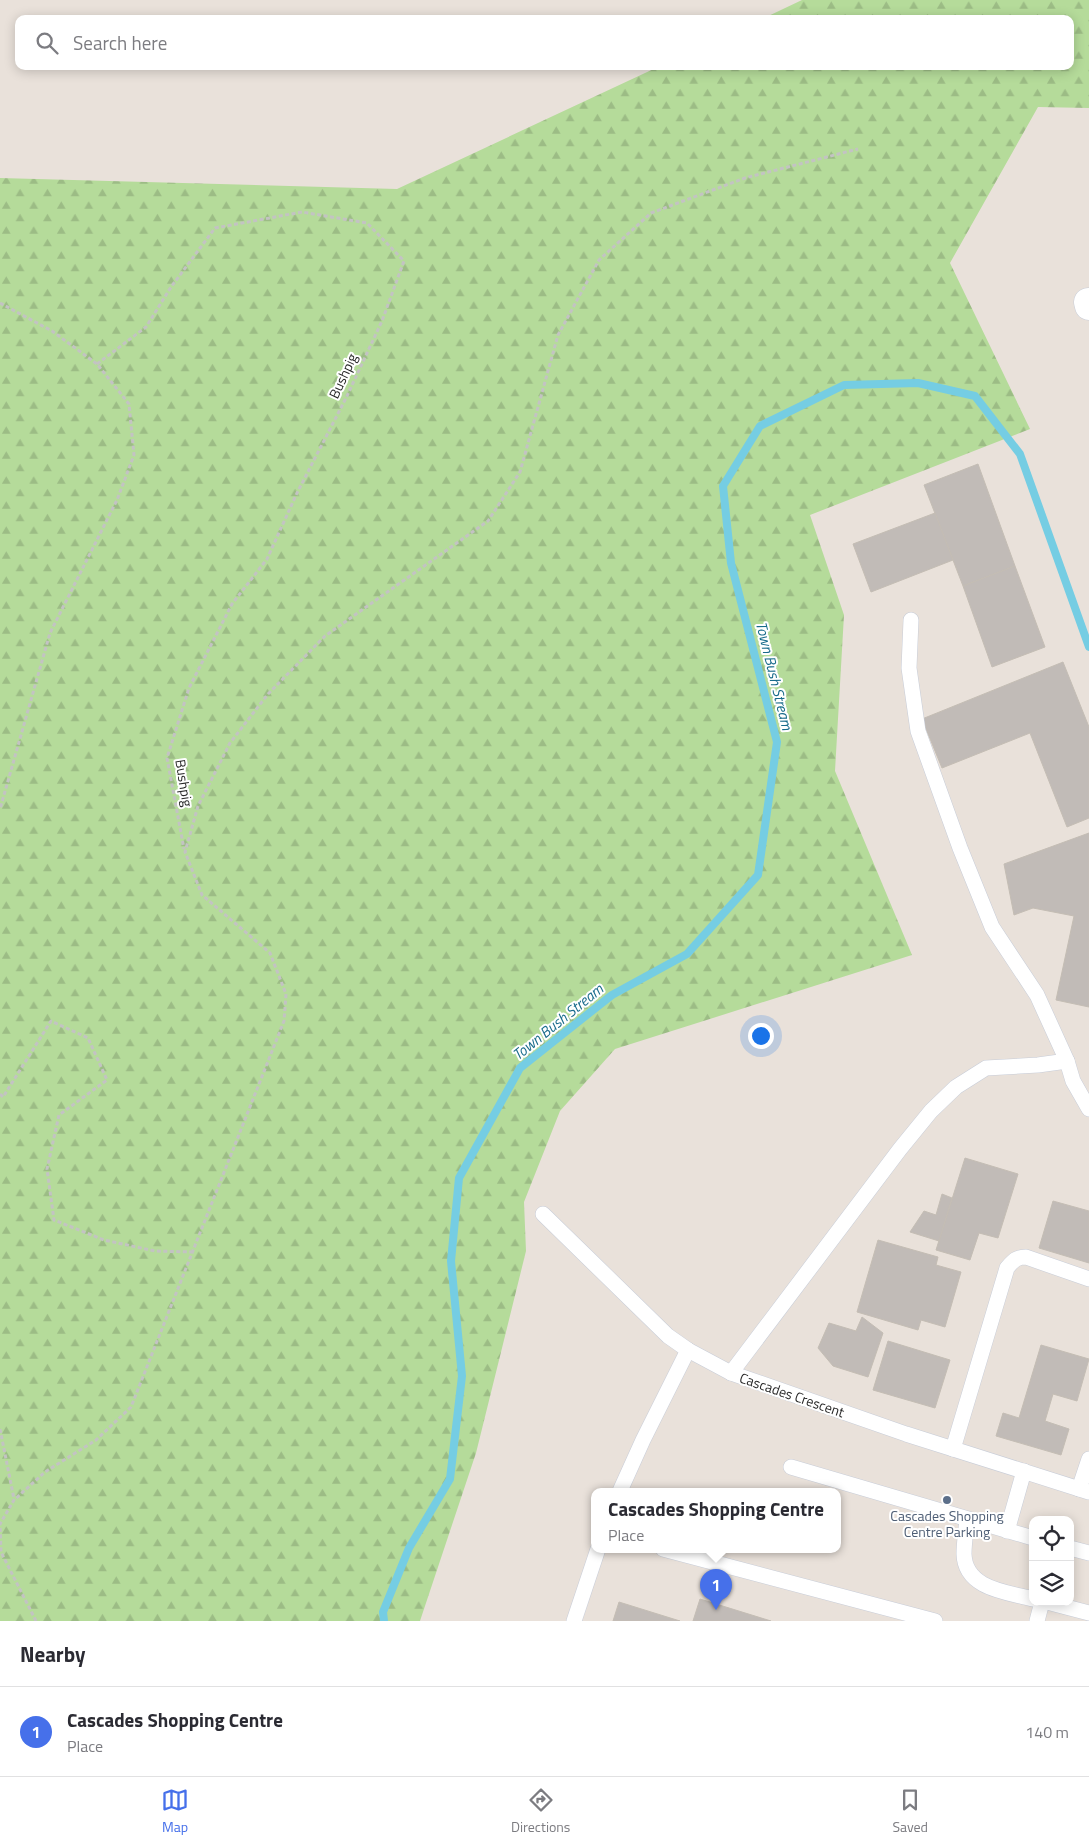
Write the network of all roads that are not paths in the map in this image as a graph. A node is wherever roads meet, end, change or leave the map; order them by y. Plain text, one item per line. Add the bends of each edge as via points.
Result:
1 (1088, 302) edge
2 (1089, 306) edge
3 (911, 620) dead end
4 (1067, 1061) junction
5 (1089, 1109) edge
6 (543, 1214) dead end
7 (1089, 1279) edge
8 (688, 1350) junction
9 (731, 1373) junction
10 (953, 1449) junction
11 (1089, 1459) edge
12 (792, 1467) dead end
13 (1024, 1471) junction
14 (621, 1488) edge
15 (1084, 1490) edge
16 (967, 1519) junction
17 (1007, 1531) junction
18 (1029, 1537) edge
19 (1074, 1549) edge
20 (597, 1553) edge
21 (678, 1553) edge
22 (1089, 1553) edge
23 (1029, 1598) edge
24 (1041, 1606) edge
25 (1062, 1606) edge
26 (1089, 1613) edge
27 (574, 1621) edge
28 (935, 1621) edge
29 (1037, 1621) edge

1 - 2 street
3 - 4 lane via 909,668 918,731 992,927 1037,995
4 - 5 lane via 1073,1081
4 - 9 lane via 986,1068 950,1093 900,1149
6 - 8 lane, Cascades Crescent via 668,1336
7 - 10 lane via 1026,1257 1013,1261 1005,1274
8 - 9 lane, Cascades Crescent
8 - 14 lane
9 - 10 lane, Cascades Crescent
10 - 13 lane, Cascades Crescent
11 - 15 lane
12 - 16 lane
13 - 15 lane, Cascades Crescent
13 - 17 lane
16 - 17 lane
16 - 23 lane via 964,1555 972,1577 980,1584
17 - 18 lane
19 - 22 lane
20 - 27 lane
21 - 28 lane
24 - 29 lane
25 - 26 lane

